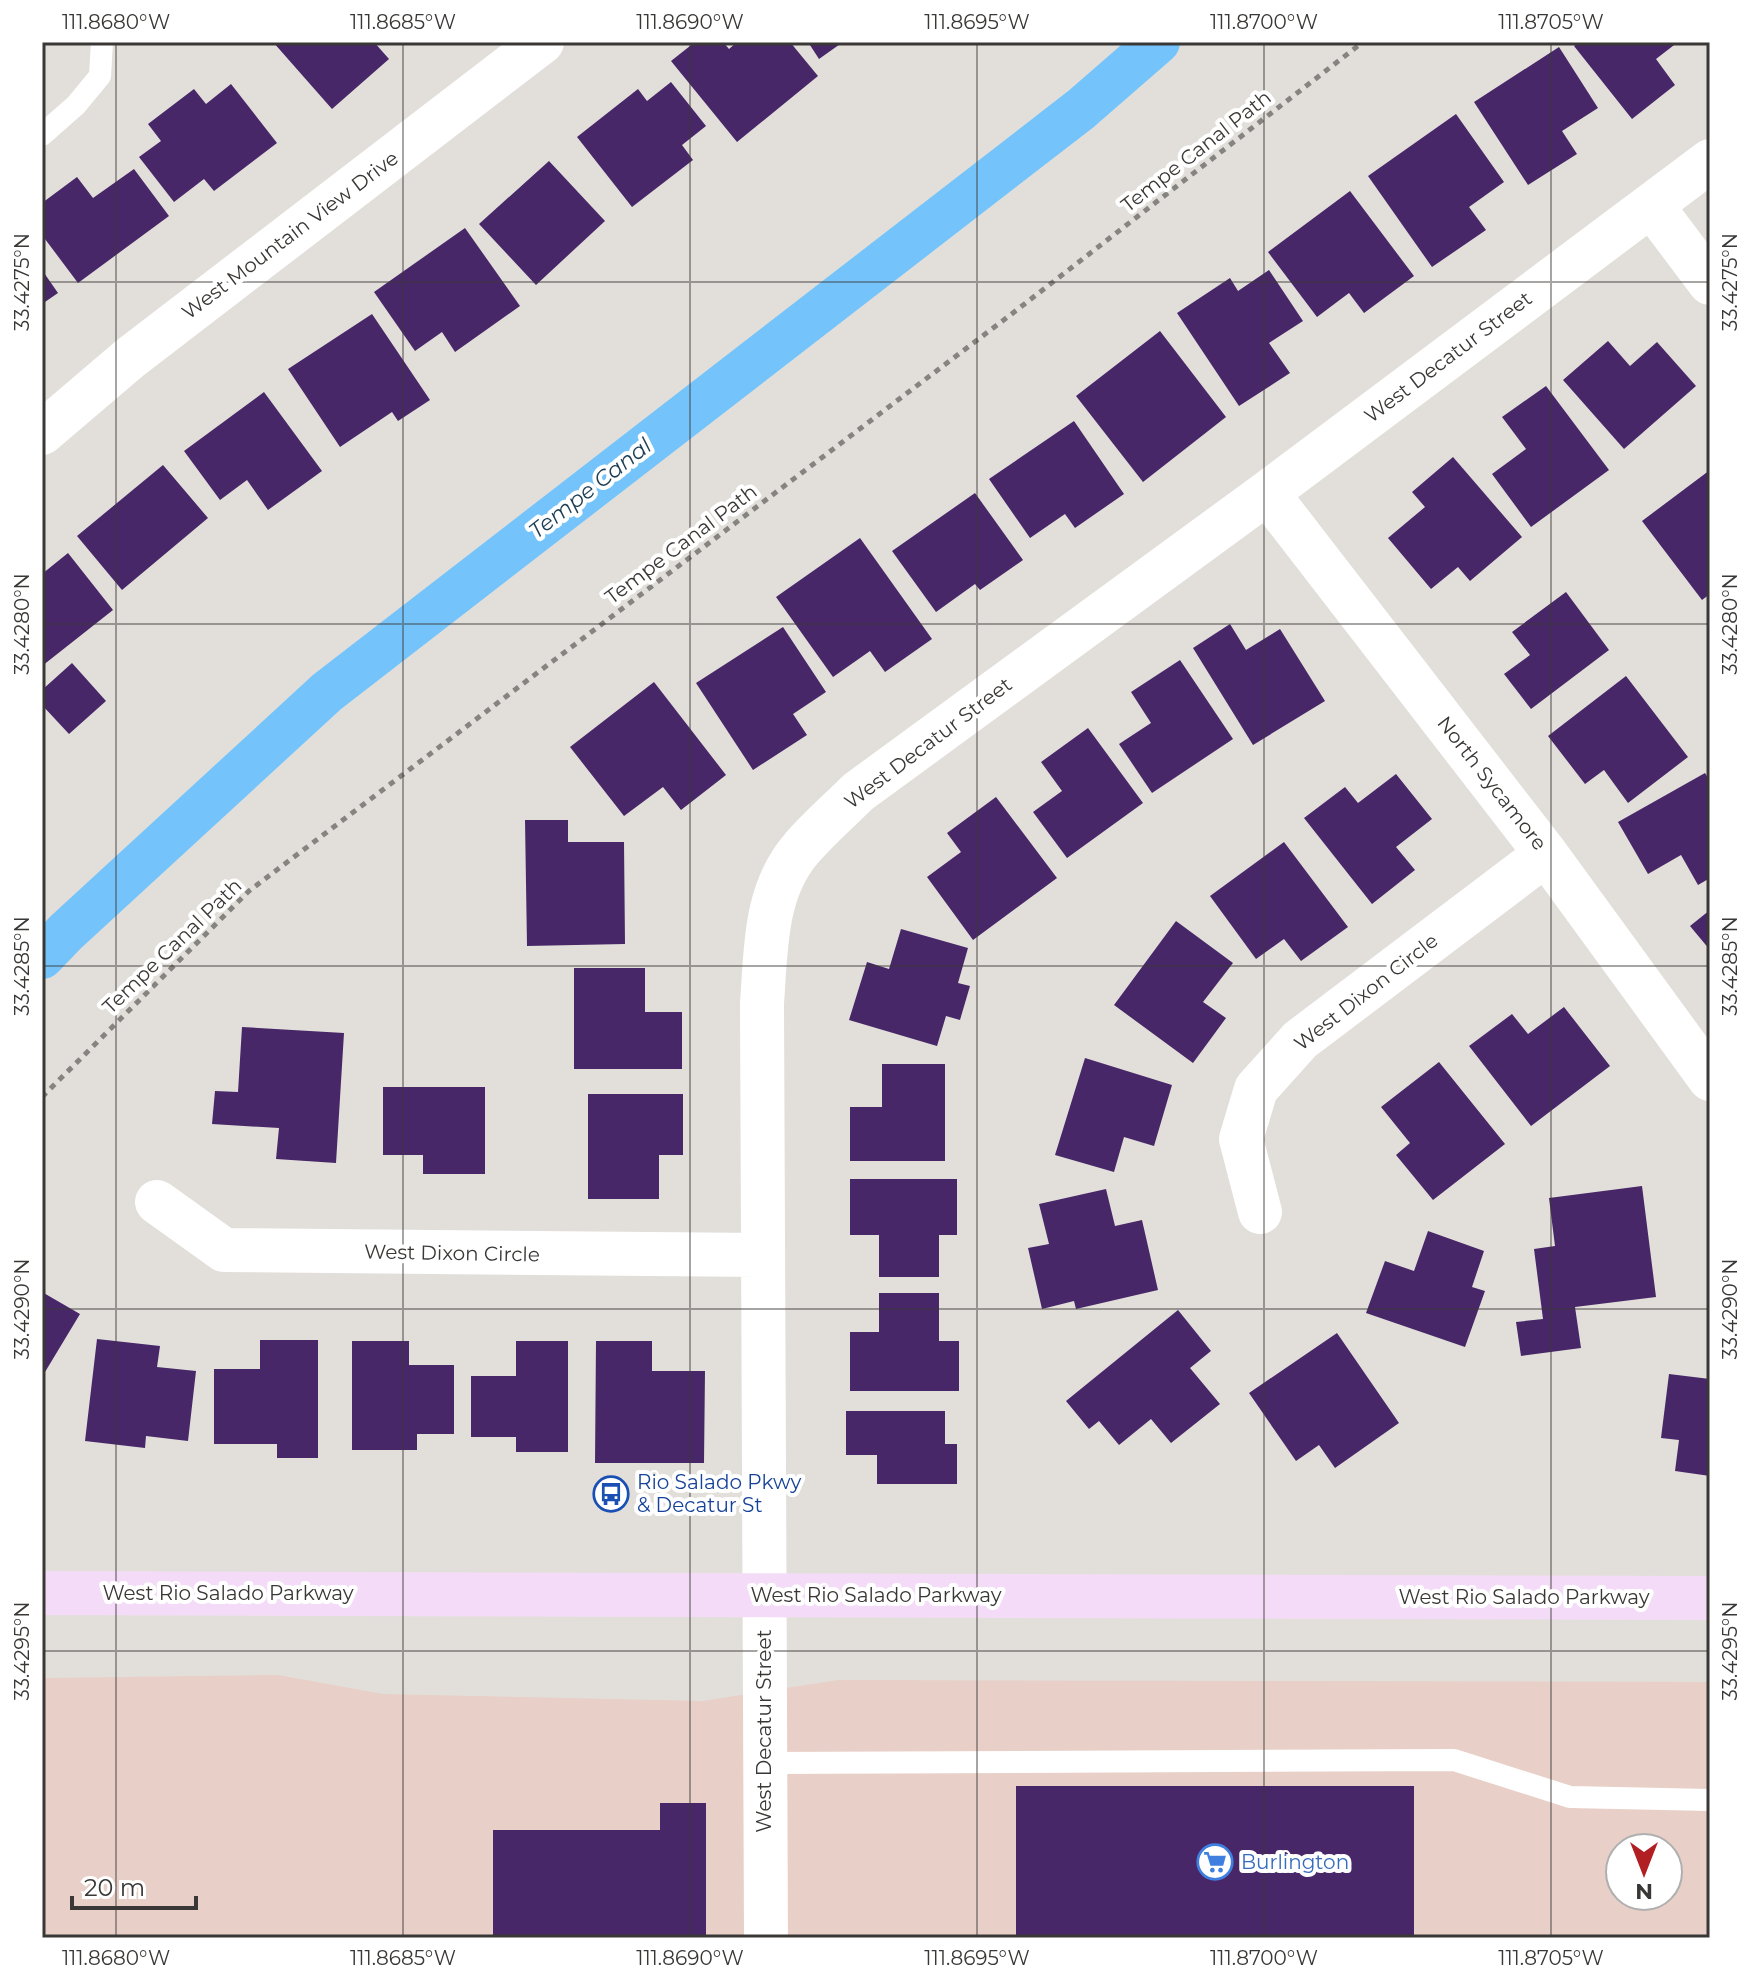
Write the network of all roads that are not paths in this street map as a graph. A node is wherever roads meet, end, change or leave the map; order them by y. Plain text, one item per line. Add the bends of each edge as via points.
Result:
1 (102, 42) edge
2 (539, 43) edge
3 (42, 135) edge
4 (1710, 161) edge
5 (1652, 206) junction
6 (1710, 283) edge
7 (42, 433) edge
8 (1267, 493) junction
9 (1546, 854) junction
10 (1710, 1079) edge
11 (157, 1202) dead end
12 (1260, 1212) dead end
13 (763, 1255) junction
14 (42, 1593) edge
15 (764, 1595) junction
16 (1710, 1598) edge
17 (764, 1763) junction
18 (1710, 1800) edge
19 (766, 1938) edge

1 - 3 lane via 100,76
2 - 7 street, West Mountain View Drive via 130,358
4 - 5 street, West Decatur Street
5 - 6 street
5 - 8 street, West Decatur Street
8 - 9 street, North Sycamore
8 - 13 street, West Decatur Street via 858,792 799,851 768,919 762,1003
9 - 10 street, North Sycamore
9 - 12 street, West Dixon Circle via 1300,1040 1256,1089 1241,1139
11 - 13 street, West Dixon Circle via 224,1250
13 - 15 street, West Decatur Street
14 - 15 main road, West Rio Salado Parkway
15 - 16 main road, West Rio Salado Parkway
15 - 17 street, West Decatur Street
17 - 18 lane via 1454,1760 1570,1797
17 - 19 street, West Decatur Street

